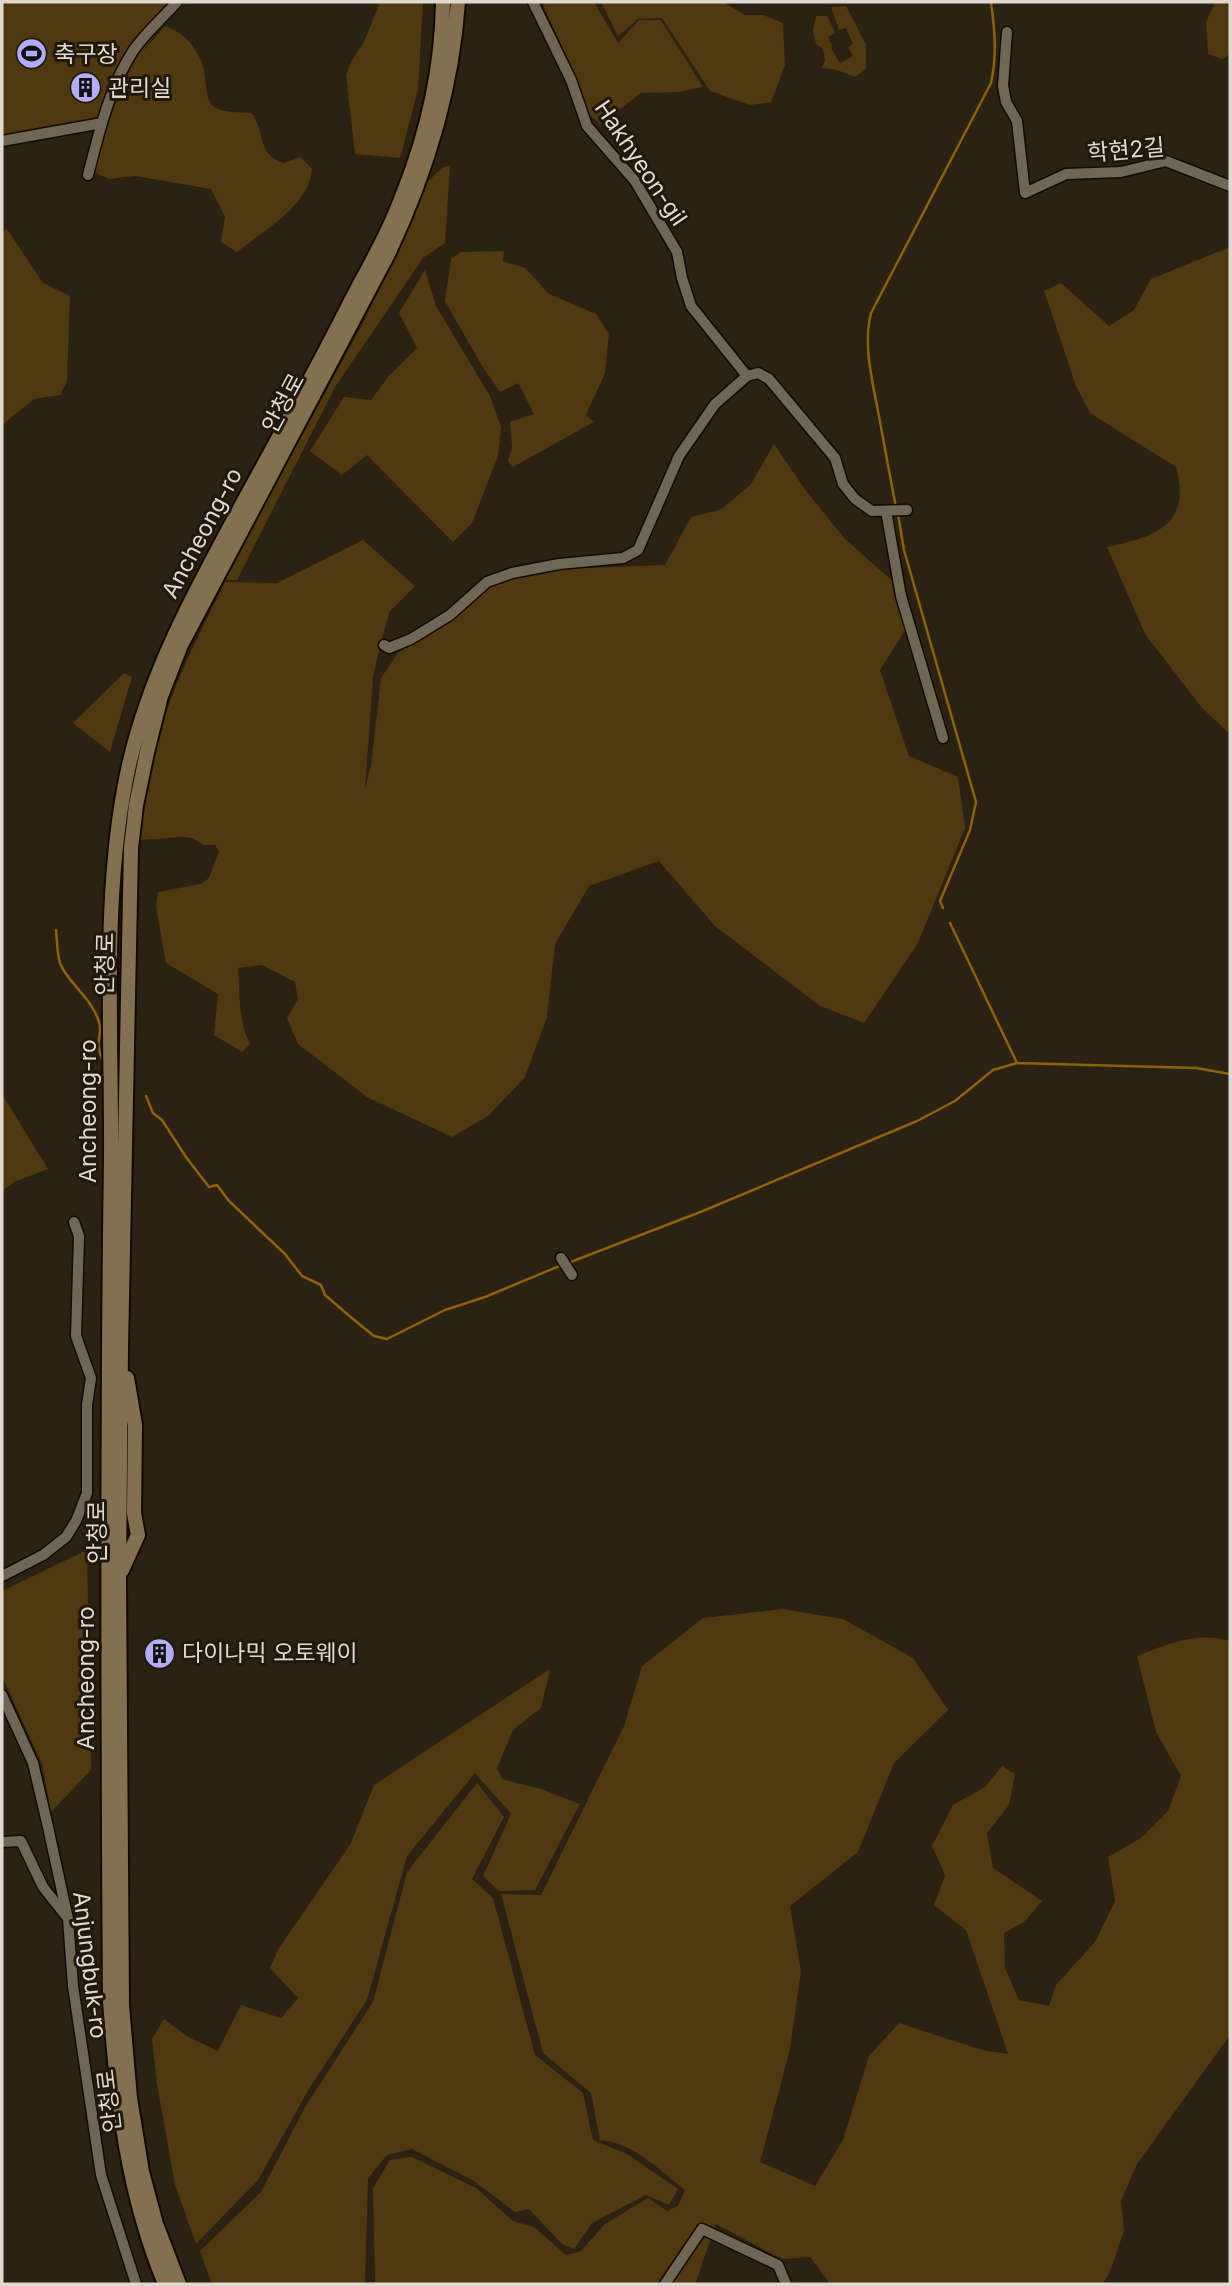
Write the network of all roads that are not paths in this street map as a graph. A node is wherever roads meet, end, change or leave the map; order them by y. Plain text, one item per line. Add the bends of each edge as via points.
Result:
1 (177, 2) edge
2 (443, 2) edge
3 (458, 2) edge
4 (533, 2) edge
5 (1007, 32) dead end
6 (102, 123) junction
7 (2, 141) edge
8 (88, 175) dead end
9 (1230, 186) edge
10 (747, 376) junction
11 (907, 510) dead end
12 (886, 511) junction
13 (384, 645) dead end
14 (943, 738) dead end
15 (74, 1222) dead end
16 (561, 1258) dead end
17 (572, 1275) dead end
18 (121, 1347) junction
19 (2, 1576) edge
20 (119, 1578) junction
21 (2, 1695) edge
22 (2, 1842) edge
23 (68, 1919) junction
24 (136, 2284) edge
25 (165, 2284) edge
26 (178, 2284) edge
27 (665, 2284) edge
28 (786, 2284) edge

1 - 6 street via 134,50
2 - 25 street, Ancheong-ro via 438,67 402,198 171,642 145,708 118,826 111,934 108,1332 110,2001 116,2087 129,2163 148,2243
3 - 18 street, 안청로 via 450,71 407,215 181,645 152,730 131,848
4 - 10 street, Hakhyeon-gil via 571,80 587,126 635,181 677,252 691,306
5 - 9 street, 학현2길 via 1003,86 1017,121 1025,192 1066,174 1121,172 1166,161
6 - 7 street
6 - 8 street
10 - 12 street, Hakhyeon-gil via 758,373 769,379 835,458 843,484 855,499 872,512
10 - 13 street via 715,404 679,456 638,550 622,558 559,564 487,582 450,615 411,639 389,648
11 - 12 street
12 - 14 street via 901,596
15 - 19 street via 79,1236 76,1336 91,1378 87,1493 66,1536 43,1555
16 - 17 street
18 - 20 street, 안청로
18 - 20 street via 135,1425 138,1535
20 - 26 street, 안청로 via 124,2032 142,2172
21 - 23 street, Anjungbuk-ro via 33,1763
22 - 23 street via 21,1841 43,1887
23 - 24 street, Anjungbuk-ro via 73,1986 101,2175
27 - 28 street via 702,2229 778,2265

